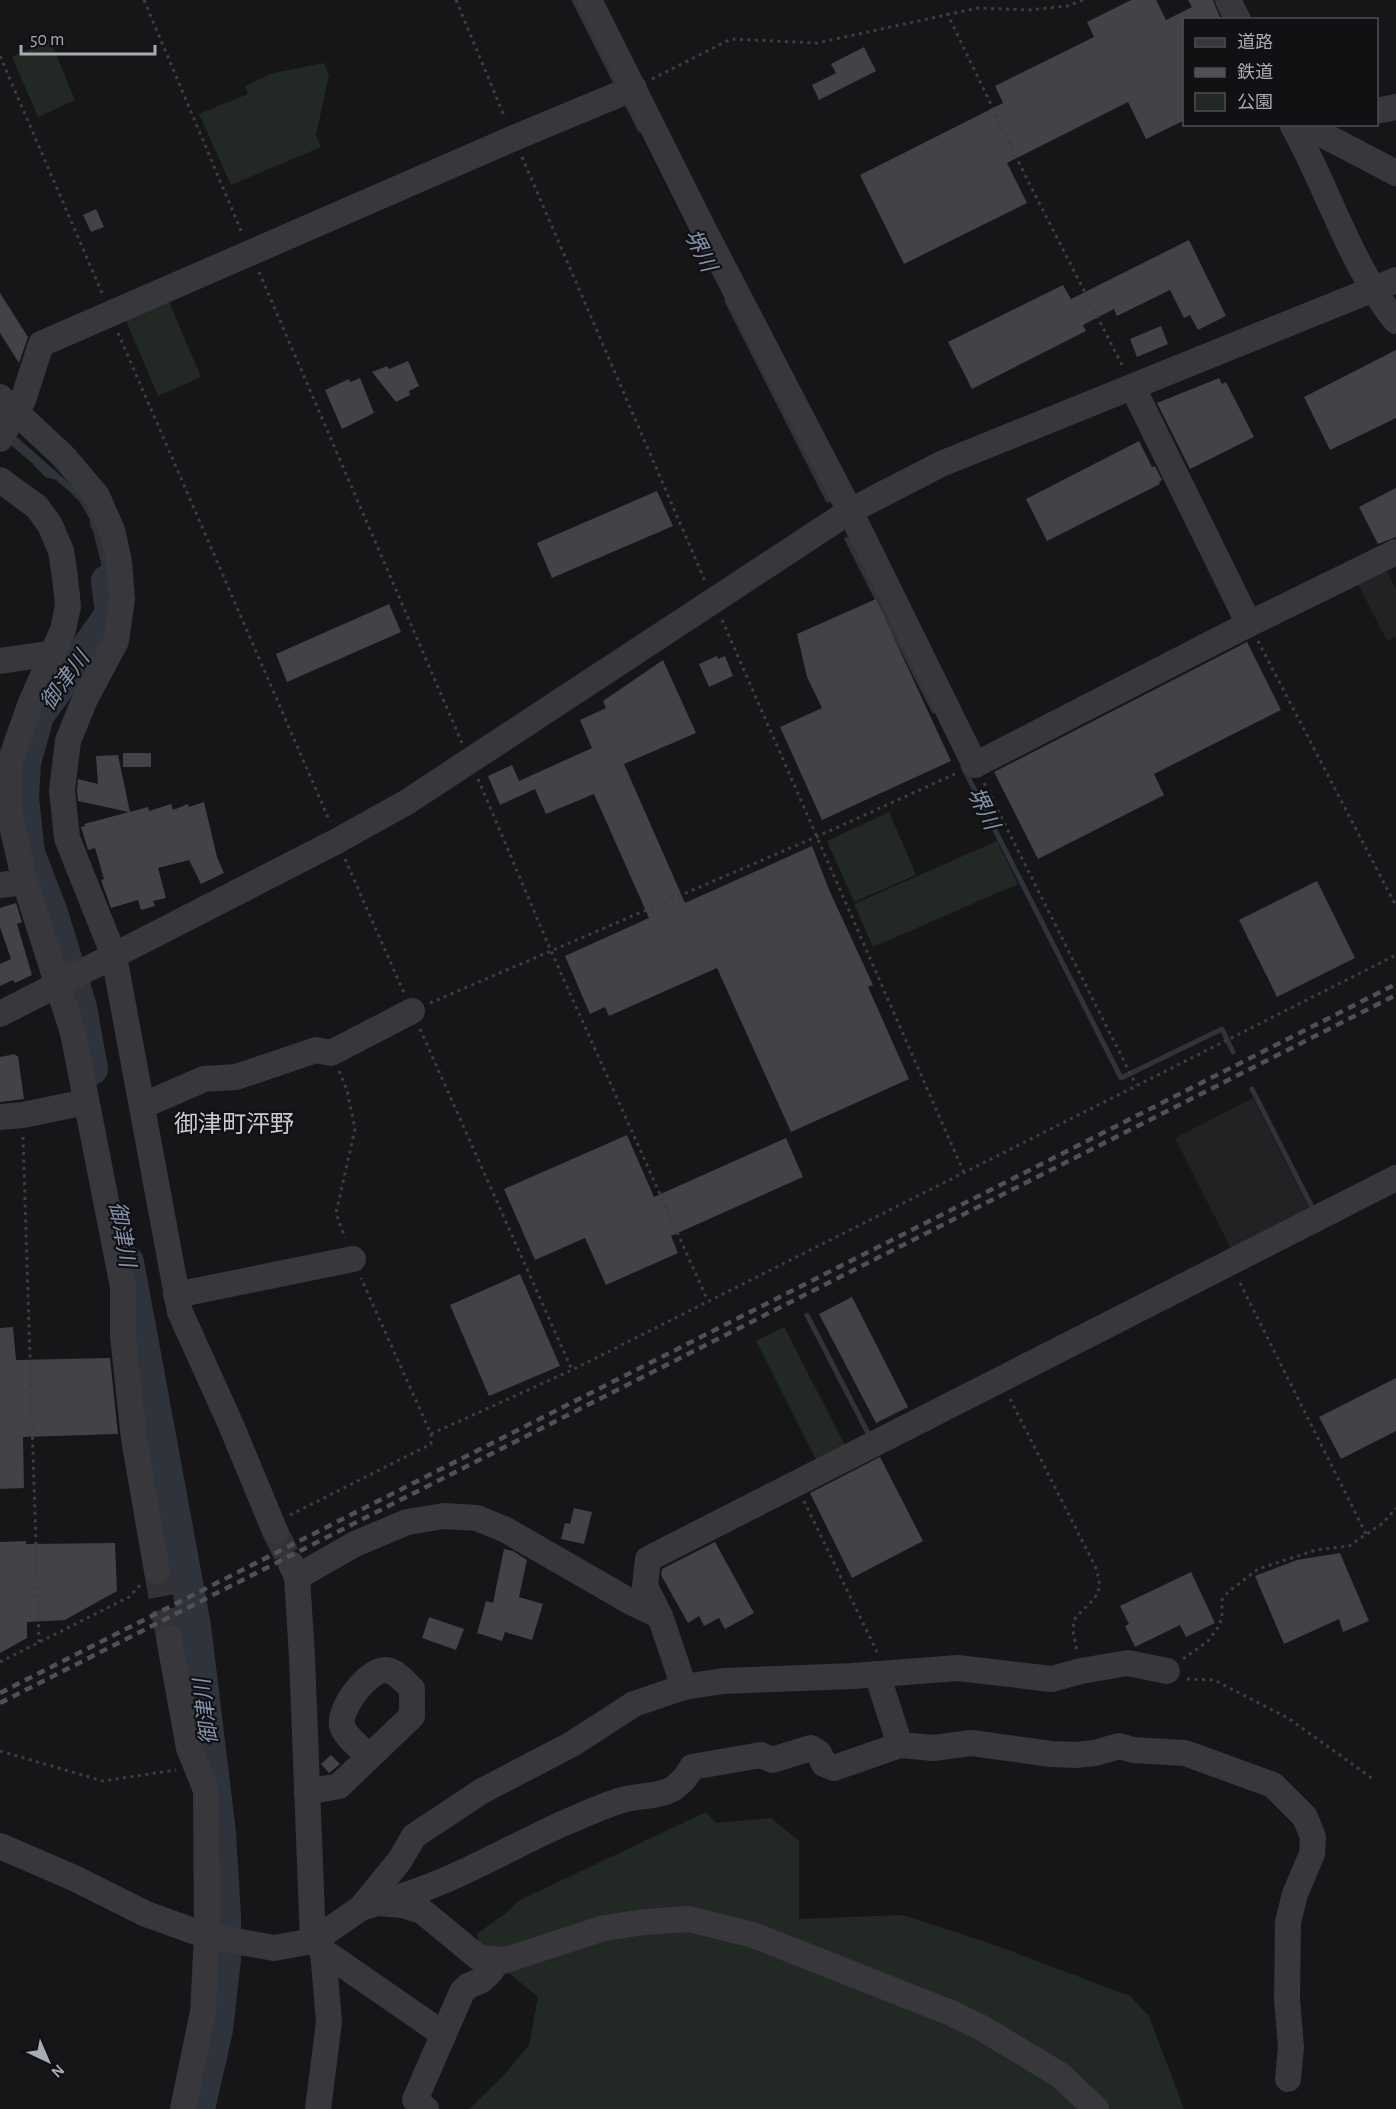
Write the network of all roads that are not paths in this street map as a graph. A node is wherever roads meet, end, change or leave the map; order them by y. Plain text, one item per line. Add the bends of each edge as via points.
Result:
1 (589, 0) edge
2 (1228, 0) edge
3 (1238, 18) edge
4 (623, 93) junction
5 (1396, 107) edge
6 (1378, 111) edge
7 (1301, 126) edge
8 (1396, 173) edge
9 (1385, 284) edge
10 (1396, 321) edge
11 (1134, 388) junction
12 (7, 417) edge
13 (0, 480) edge
14 (850, 511) junction
15 (1396, 552) edge
16 (1249, 624) junction
17 (55, 652) junction
18 (0, 661) edge
19 (13, 884) edge
20 (112, 957) junction
21 (61, 984) junction
22 (412, 1011) road end
23 (0, 1014) edge
24 (86, 1102) junction
25 (142, 1106) junction
26 (11, 1116) edge
27 (1396, 1178) edge
28 (353, 1259) dead end
29 (176, 1295) junction
30 (274, 1527) tunnel mouth
31 (157, 1571) tunnel mouth
32 (660, 1616) junction
33 (169, 1638) tunnel mouth
34 (1167, 1671) road end
35 (882, 1673) junction
36 (684, 1687) junction
37 (900, 1745) junction
38 (369, 1757) dead end
39 (307, 1792) junction
40 (0, 1846) edge
41 (369, 1905) junction
42 (212, 1936) junction
43 (318, 1946) junction
44 (491, 1960) junction
45 (443, 2034) junction
46 (1288, 2079) dead end
47 (183, 2109) edge
48 (318, 2109) edge
49 (426, 2109) edge
50 (1096, 2109) edge

1 - 4 street
2 - 3 street
4 - 12 street via 41,344 23,400
4 - 14 street via 705,232
5 - 6 street
7 - 8 street
7 - 9 street
9 - 10 street via 1383,306
9 - 11 street
11 - 14 street via 941,464
11 - 16 street
12 - 20 street via 64,457 97,496 112,530 119,561 122,599 116,641 68,741 62,790 67,838
13 - 17 street via 37,507 61,551 68,606
14 - 16 street via 968,768
14 - 20 street via 407,802
15 - 16 street
17 - 18 street
17 - 19 street via 30,705 10,762
19 - 21 street
20 - 21 street
20 - 25 street
21 - 23 street
21 - 24 street
22 - 25 street via 331,1053 316,1050 236,1077 204,1078
24 - 26 street
24 - 31 street via 123,1287 123,1336 134,1439
25 - 29 street
27 - 32 street via 648,1559 645,1586
28 - 29 street
29 - 30 street
32 - 36 street
32 - 39 street via 506,1530 477,1518 444,1516 407,1522 294,1570
33 - 42 street via 189,1748 206,1790
34 - 35 street via 1128,1663 1052,1679 958,1668
35 - 36 street via 723,1681
35 - 37 street
36 - 41 street via 634,1704 572,1744 482,1791 414,1836
37 - 41 street via 834,1768 824,1764 819,1753 811,1749 772,1760 761,1755 692,1767 684,1782 672,1789 623,1800 453,1876
37 - 46 street via 933,1748 971,1743 1075,1755 1119,1746 1185,1753 1273,1785 1305,1817 1314,1837 1312,1854 1288,1922
38 - 39 street via 339,1786
39 - 43 street
40 - 42 street via 146,1914
41 - 43 street
41 - 44 street via 403,1905 422,1911 466,1949 479,1958
42 - 43 street via 260,1947
42 - 47 street via 203,2012
43 - 45 street
43 - 48 street via 329,2022
44 - 45 street via 491,1971 462,1992
44 - 50 street via 506,1960 604,1928 689,1919 753,1935 951,2013 1060,2075
45 - 49 street via 415,2100

